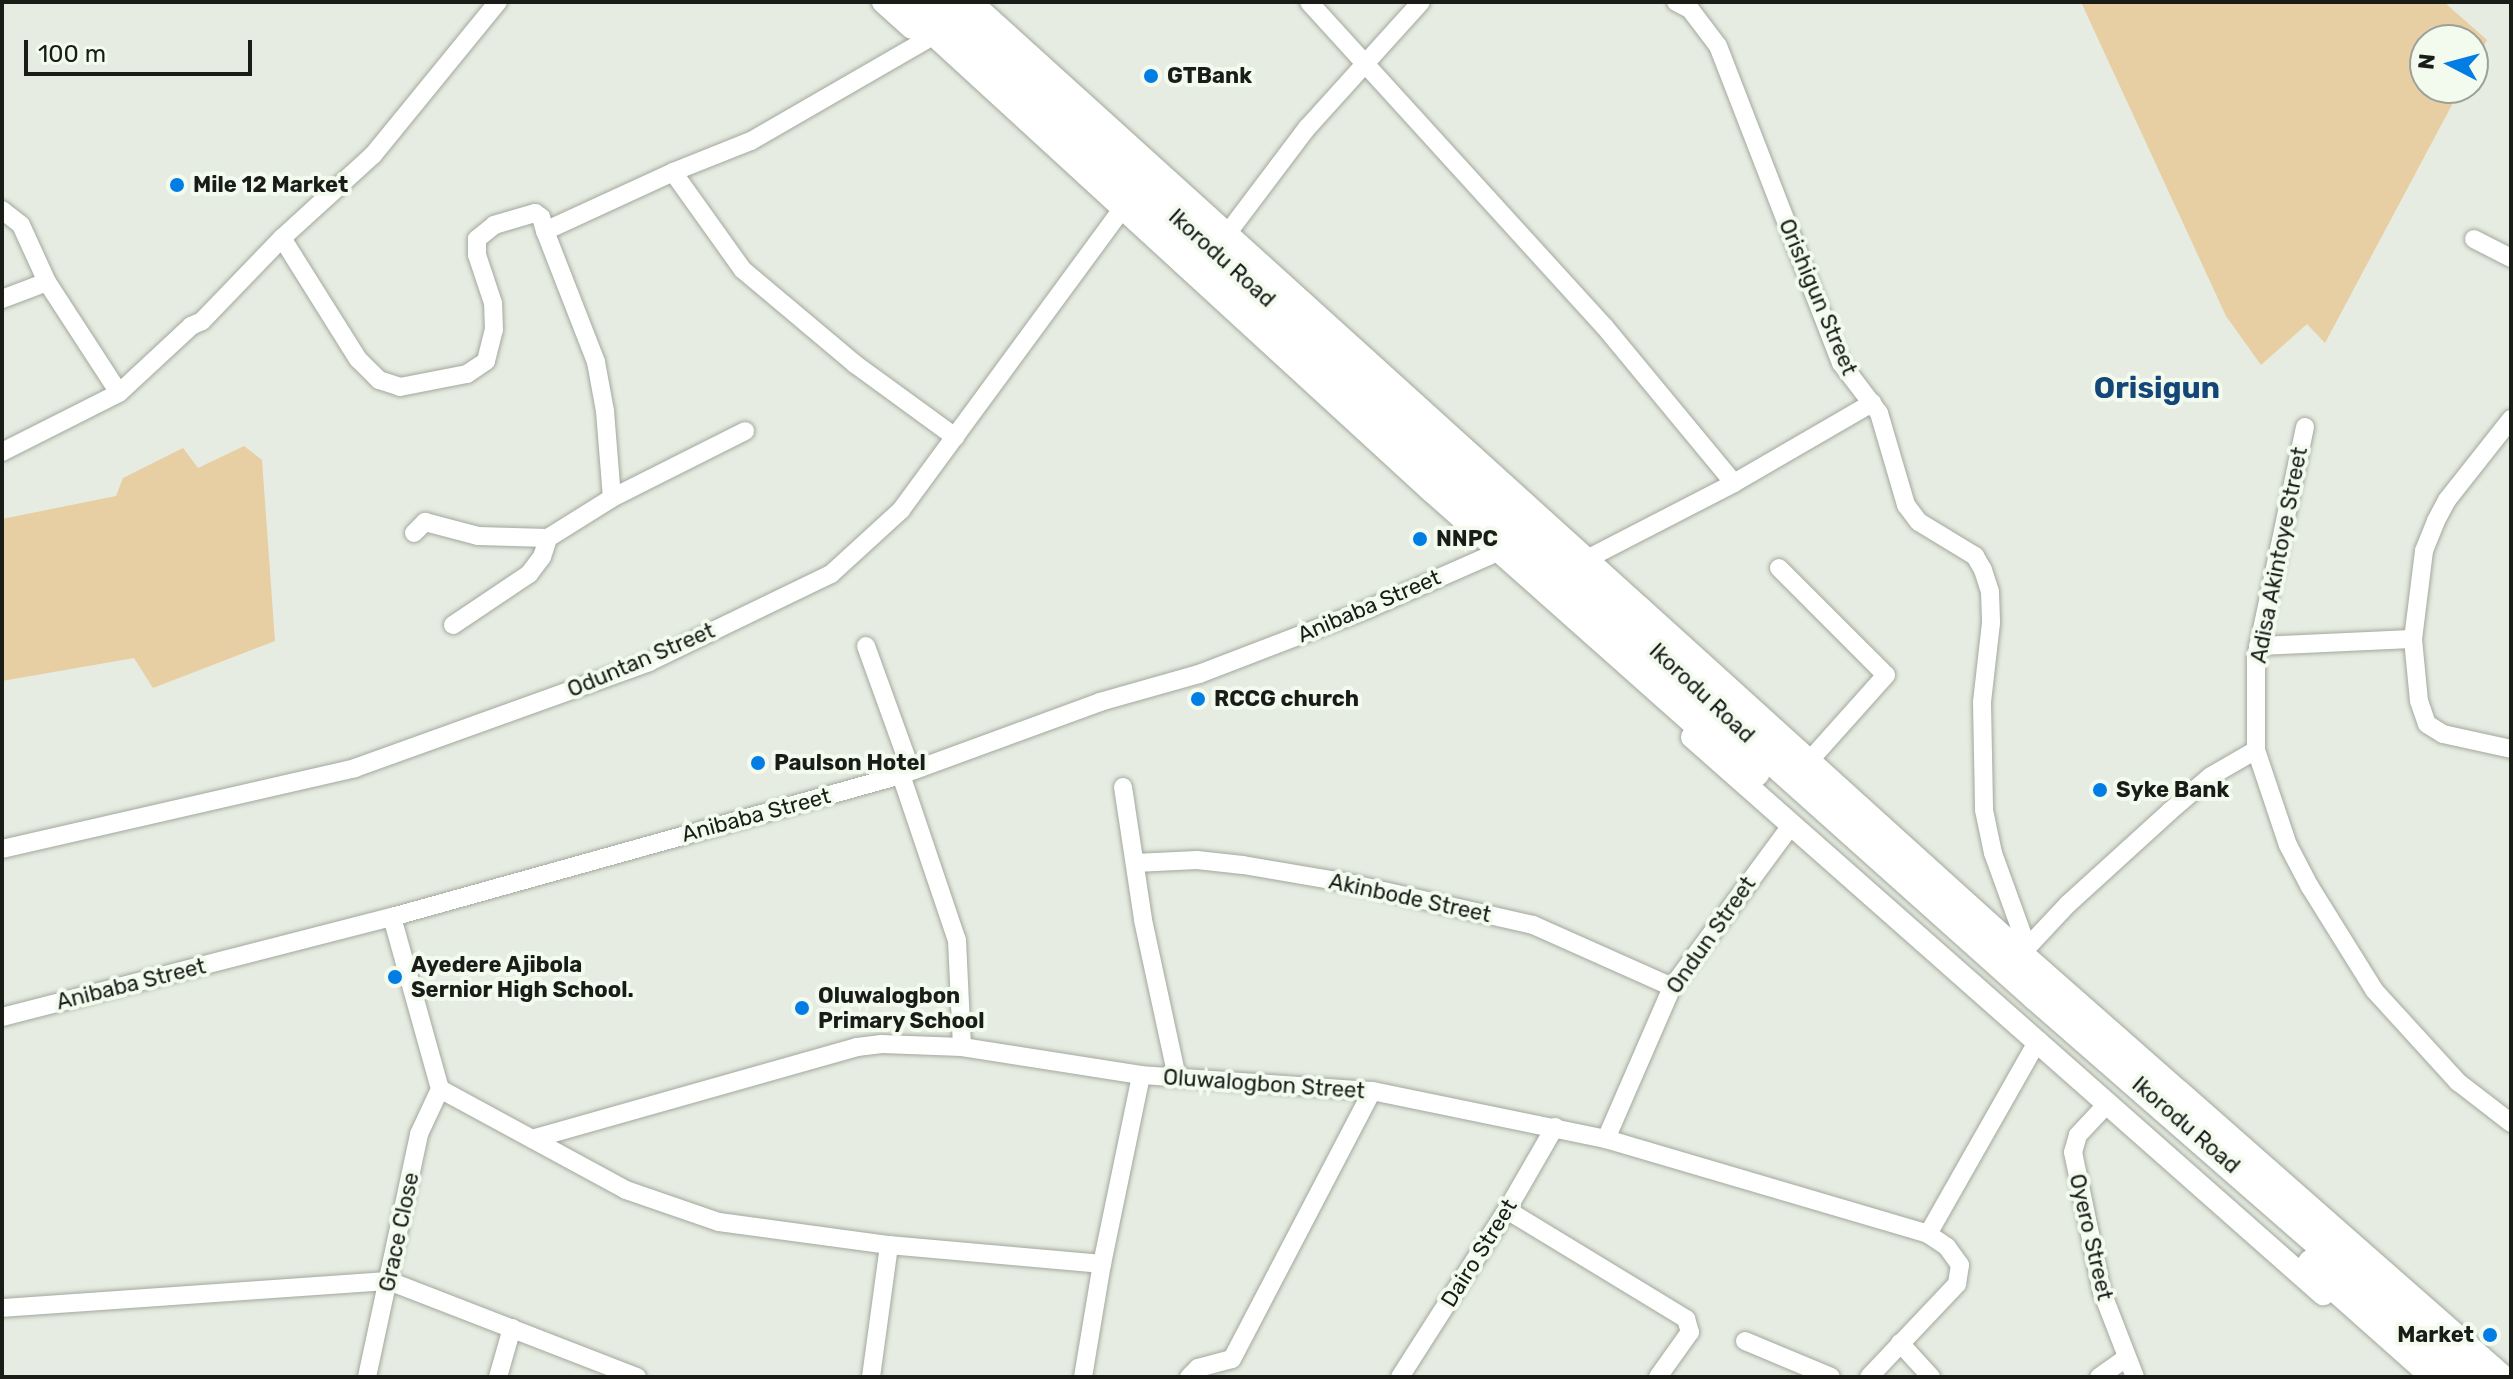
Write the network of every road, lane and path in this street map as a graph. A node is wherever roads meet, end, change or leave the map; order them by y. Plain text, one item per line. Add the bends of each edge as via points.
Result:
1 (498, 2) edge
2 (883, 2) edge
3 (905, 2) edge
4 (937, 2) edge
5 (971, 2) edge
6 (1309, 2) edge
7 (1421, 2) edge
8 (1687, 4) edge
9 (926, 40) junction
10 (1365, 66) junction
11 (999, 99) junction
12 (673, 172) junction
13 (1109, 204) junction
14 (2, 210) edge
15 (545, 231) junction
16 (1227, 234) junction
17 (282, 238) junction
18 (2474, 239) dead end
19 (2511, 258) edge
20 (47, 282) junction
21 (2, 299) edge
22 (119, 393) junction
23 (1872, 403) junction
24 (2511, 419) edge
25 (2305, 427) dead end
26 (745, 431) dead end
27 (955, 437) junction
28 (2, 452) edge
29 (1734, 483) junction
30 (612, 498) junction
31 (414, 533) dead end
32 (548, 538) junction
33 (1491, 555) junction
34 (1585, 560) junction
35 (1779, 568) dead end
36 (453, 625) dead end
37 (2413, 639) junction
38 (866, 646) dead end
39 (2258, 646) junction
40 (2511, 749) edge
41 (2256, 750) junction
42 (1809, 761) junction
43 (906, 773) junction
44 (1123, 787) dead end
45 (1790, 827) junction
46 (2, 849) edge
47 (1135, 863) junction
48 (392, 917) junction
49 (2025, 950) junction
50 (1672, 987) junction
51 (2, 1017) edge
52 (2038, 1040) junction
53 (962, 1047) junction
54 (1141, 1075) junction
55 (1177, 1077) junction
56 (440, 1089) junction
57 (1372, 1091) junction
58 (2108, 1103) junction
59 (2511, 1123) edge
60 (1555, 1127) junction
61 (532, 1139) junction
62 (1606, 1139) junction
63 (1507, 1210) junction
64 (1928, 1234) junction
65 (889, 1245) junction
66 (1102, 1264) junction
67 (389, 1281) junction
68 (2, 1308) edge
69 (512, 1328) junction
70 (1745, 1341) dead end
71 (1900, 1343) junction
72 (2125, 1359) junction
73 (367, 1377) edge
74 (498, 1377) edge
75 (637, 1377) edge
76 (871, 1377) edge
77 (1083, 1377) edge
78 (1189, 1377) edge
79 (1400, 1377) edge
80 (1658, 1377) edge
81 (1831, 1377) edge
82 (1869, 1377) edge
83 (1931, 1377) edge
84 (2099, 1377) edge
85 (2135, 1377) edge
86 (2419, 1377) edge
87 (2439, 1377) edge
88 (2475, 1377) edge
89 (2504, 1377) edge

1 - 17 street via 373,155
2 - 9 street, Ikorodu Road
3 - 11 highway, Ikorodu Road
4 - 88 highway, Ikorodu Road via 1569,568 1753,741
5 - 16 street, Ikorodu Road
6 - 10 street
7 - 10 street
8 - 23 street, Orishigun Street via 1718,46 1841,363
9 - 11 street, Ikorodu Road
9 - 12 street via 751,141
10 - 16 street via 1307,128
10 - 29 street via 1604,326
11 - 13 highway, Ikorodu Road
12 - 15 street
12 - 27 street via 743,270 855,364
13 - 27 street, Oduntan Street
13 - 33 street, Ikorodu Road
13 - 87 highway, Ikorodu Road
14 - 20 street via 21,225
15 - 17 street via 541,217 524,213 494,225 477,239 493,303 494,330 486,361 467,374 400,387 379,380 358,359
15 - 30 street via 596,362
16 - 34 street, Ikorodu Road
17 - 22 street via 202,321
18 - 19 street
20 - 21 street
20 - 22 street
22 - 28 street
23 - 29 street
23 - 49 street, Orishigun Street via 1912,515 1975,556 1987,581 1991,623 1982,702 1984,810
24 - 37 street via 2436,521 2424,551
25 - 39 street, Adisa Akintoye Street
26 - 30 street
27 - 46 street, Oduntan Street via 901,510 831,574 649,662 355,768
29 - 34 street
30 - 32 street
31 - 32 street via 425,522 478,536
32 - 36 street via 529,574
33 - 43 street, Anibaba Street via 1199,674 1100,702
33 - 45 street, Ikorodu Road
34 - 42 street, Ikorodu Road
35 - 42 street via 1886,675
37 - 39 street
37 - 40 street via 2419,701 2427,724 2443,734
38 - 43 street
39 - 41 street, Adisa Akintoye Street
41 - 49 street via 2200,785
41 - 59 street, Adisa Akintoye Street via 2288,845 2374,990 2458,1082
42 - 49 street, Ikorodu Road
43 - 48 street, Anibaba Street
43 - 53 street via 957,940
44 - 47 street
45 - 50 street, Ondun Street
45 - 52 street, Ikorodu Road
47 - 50 street, Akinbode Street via 1197,860 1243,865 1533,925
47 - 55 street
48 - 51 street, Anibaba Street
48 - 56 street
49 - 89 street, Ikorodu Road
50 - 62 street, Ondun Street
52 - 58 street, Ikorodu Road
52 - 64 street
53 - 54 street, Oluwalogbon Street
53 - 61 street, Oluwalogbon Street via 857,1047
54 - 55 street, Oluwalogbon Street
54 - 66 street
55 - 57 street, Oluwalogbon Street
56 - 61 street
56 - 67 street, Grace Close via 419,1134
57 - 60 street, Oluwalogbon Street
57 - 78 street via 1232,1359 1198,1368
58 - 72 street, Oyero Street via 2078,1135 2073,1152 2102,1292
58 - 86 street, Ikorodu Road
60 - 62 street, Oluwalogbon Street
60 - 63 street, Dairo Street
61 - 65 street via 626,1190 719,1222
62 - 64 street, Oluwalogbon Street
63 - 79 street, Dairo Street
63 - 80 street via 1686,1319 1690,1332
64 - 71 street, Oluwalogbon Street via 1960,1265 1957,1284
65 - 66 street
65 - 76 street
66 - 77 street
67 - 68 street
67 - 69 street
67 - 73 street, Grace Close
69 - 74 street
69 - 75 street
70 - 81 street
71 - 82 street
71 - 83 street
72 - 84 street
72 - 85 street, Oyero Street

